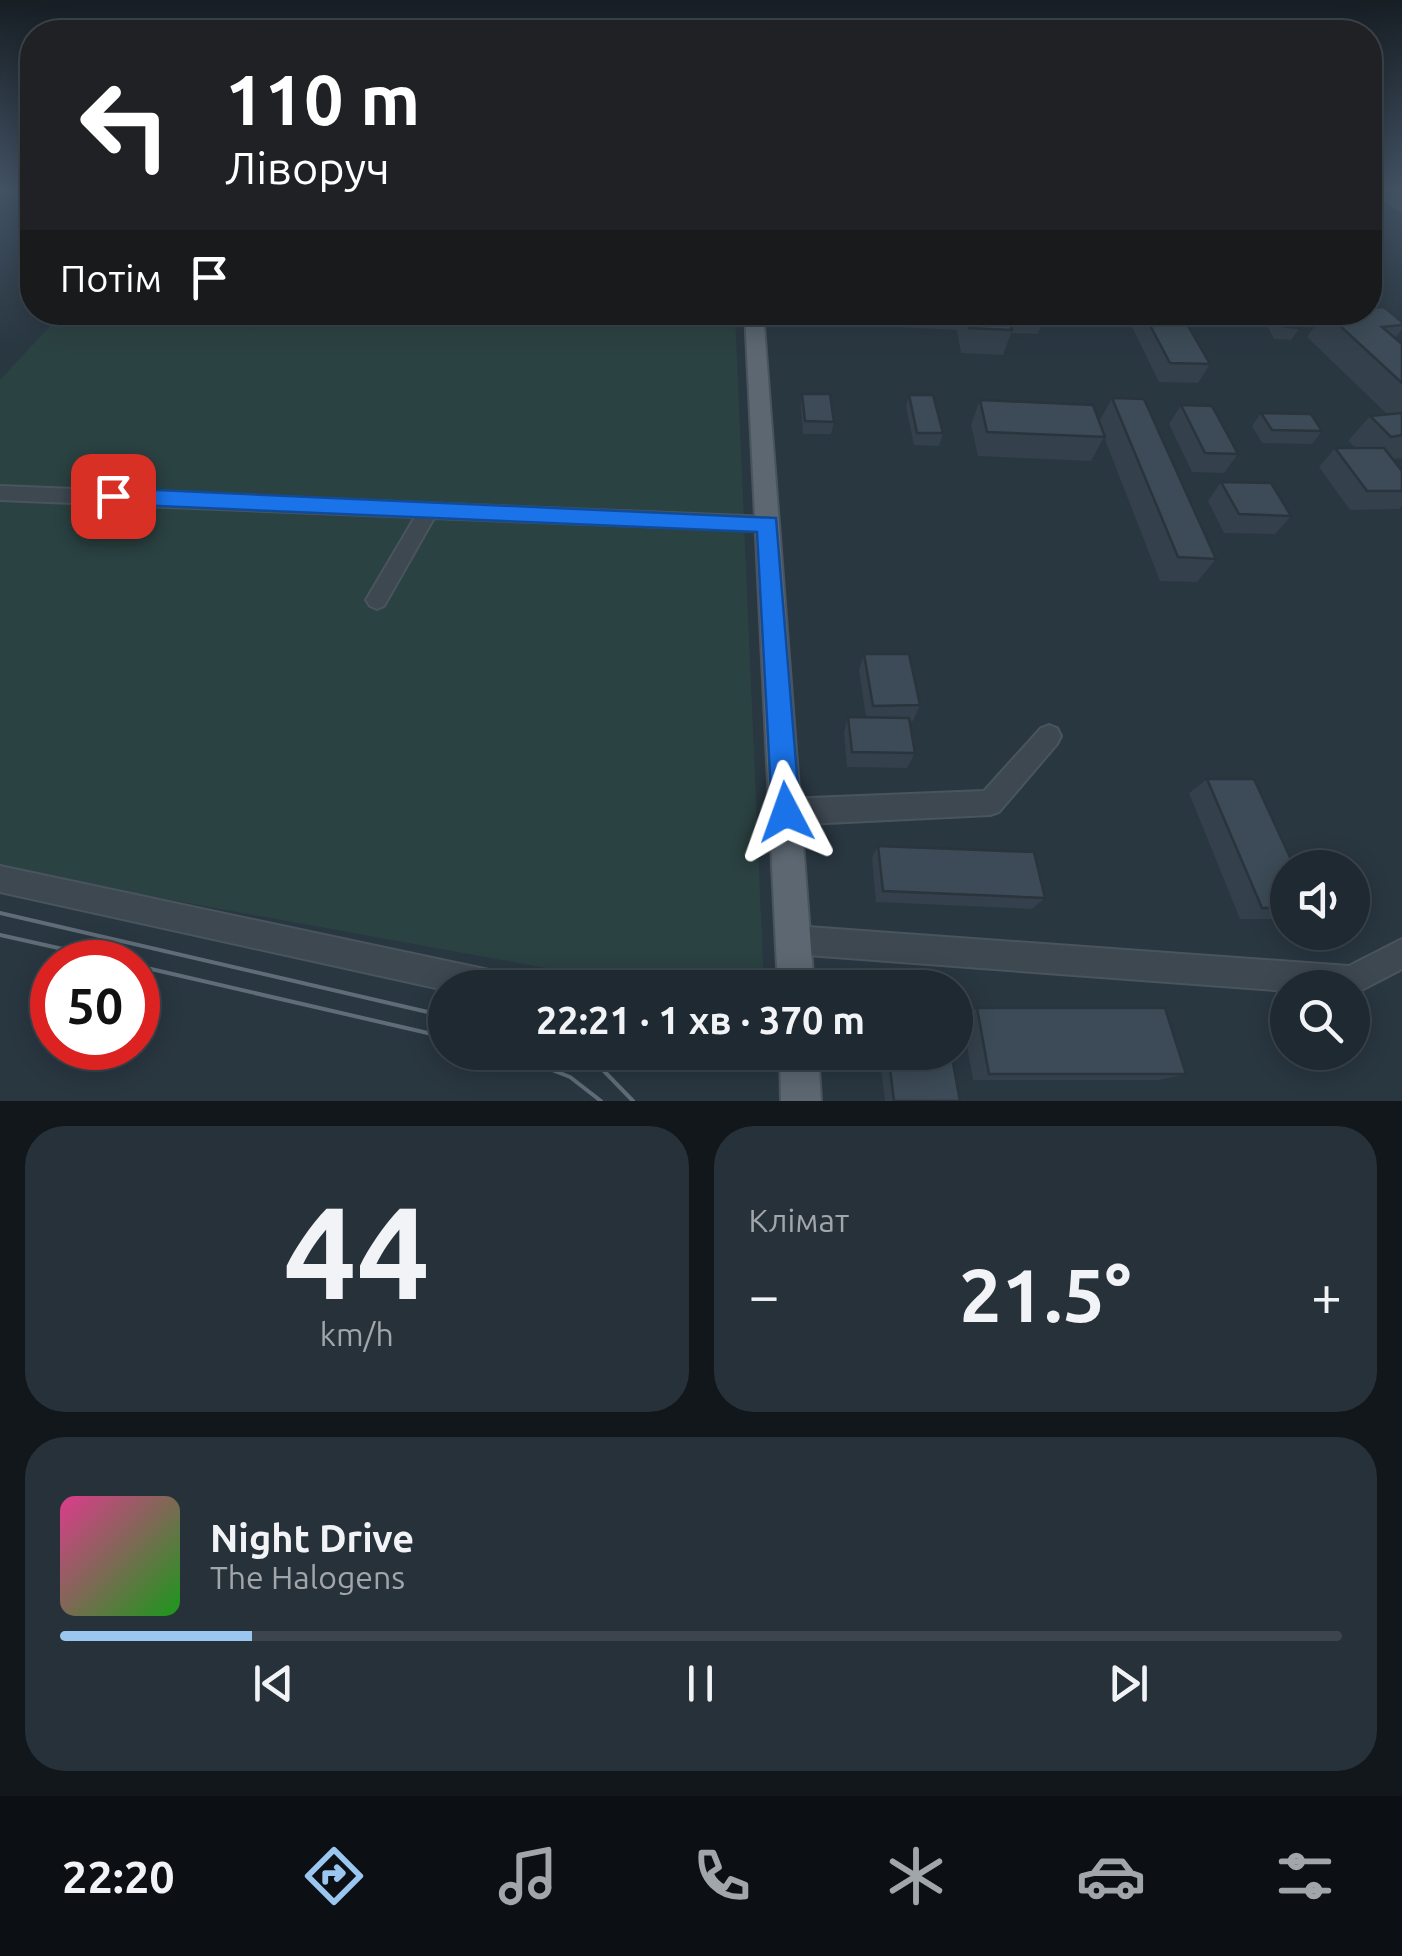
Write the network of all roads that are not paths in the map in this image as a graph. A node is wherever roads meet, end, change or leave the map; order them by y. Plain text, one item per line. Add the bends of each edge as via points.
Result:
1 (755, 325) edge
2 (0, 493) edge
3 (429, 509) junction
4 (768, 524) junction
5 (377, 600) dead end
6 (1050, 736) dead end
7 (786, 812) junction
8 (0, 879) edge
9 (794, 940) junction
10 (1402, 952) edge
11 (795, 970) edge
12 (428, 972) edge
13 (800, 1070) edge
14 (801, 1101) edge

1 - 4 main road
2 - 3 street
3 - 4 street
3 - 5 street
4 - 7 main road
6 - 7 street via 990,803
7 - 9 main road
8 - 12 street
9 - 10 street via 1351,982
9 - 11 main road
13 - 14 main road

